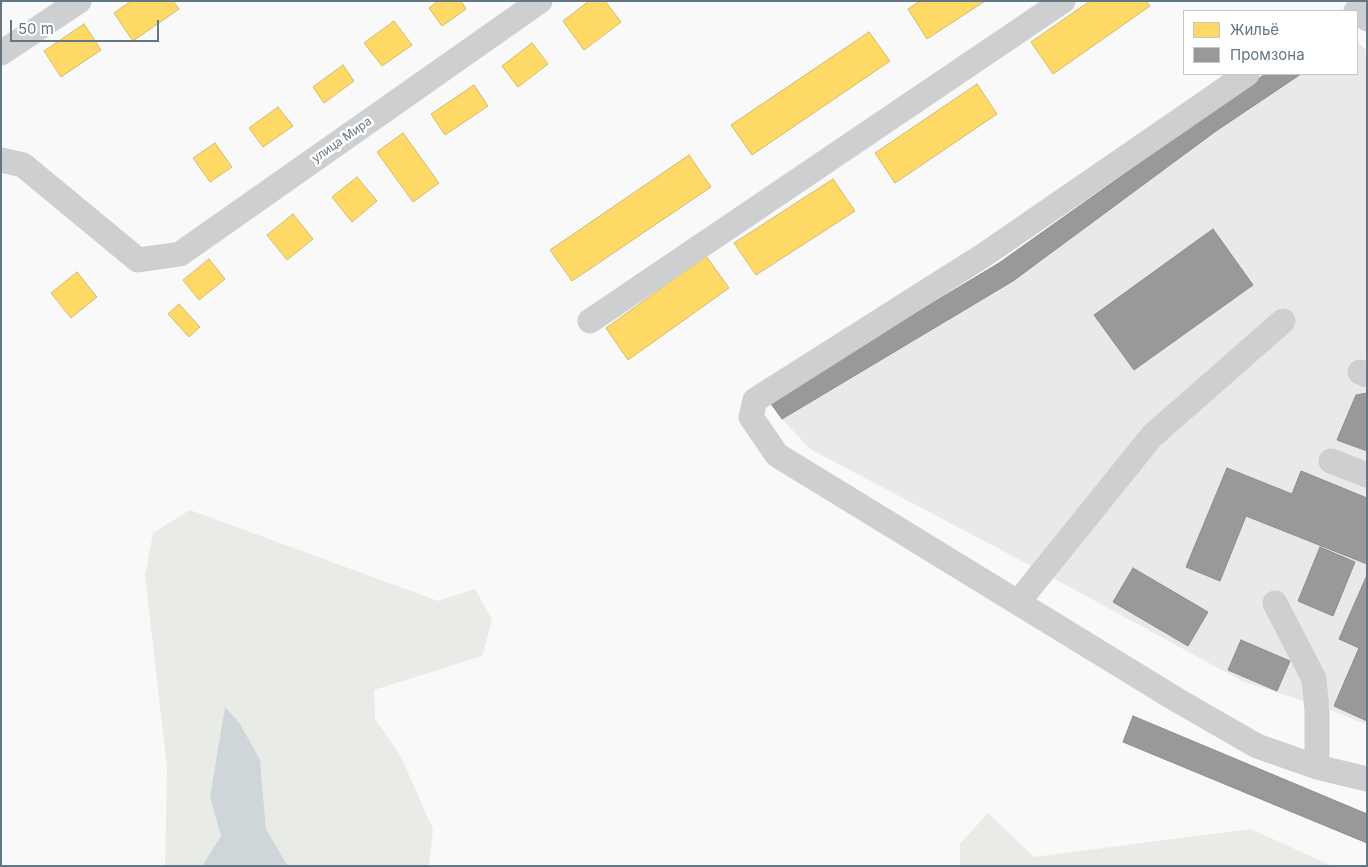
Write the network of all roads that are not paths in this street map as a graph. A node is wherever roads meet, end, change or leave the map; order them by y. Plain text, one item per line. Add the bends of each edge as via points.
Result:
1 (79, 1) edge
2 (540, 1) edge
3 (1063, 1) edge
4 (1, 52) edge
5 (1246, 75) edge
6 (1, 160) edge
7 (1283, 320) dead end
8 (590, 321) dead end
9 (1330, 461) dead end
10 (1367, 475) edge
11 (1019, 602) junction
12 (1275, 602) dead end
13 (1318, 767) junction
14 (1367, 779) edge

1 - 4 street
2 - 6 street, улица Мира via 180,254 138,260 23,165
3 - 8 street
5 - 11 street via 984,255 755,400 751,417 778,455
7 - 11 street via 1152,436
9 - 10 street
11 - 13 street via 1257,746
12 - 13 street via 1314,679
13 - 14 street

